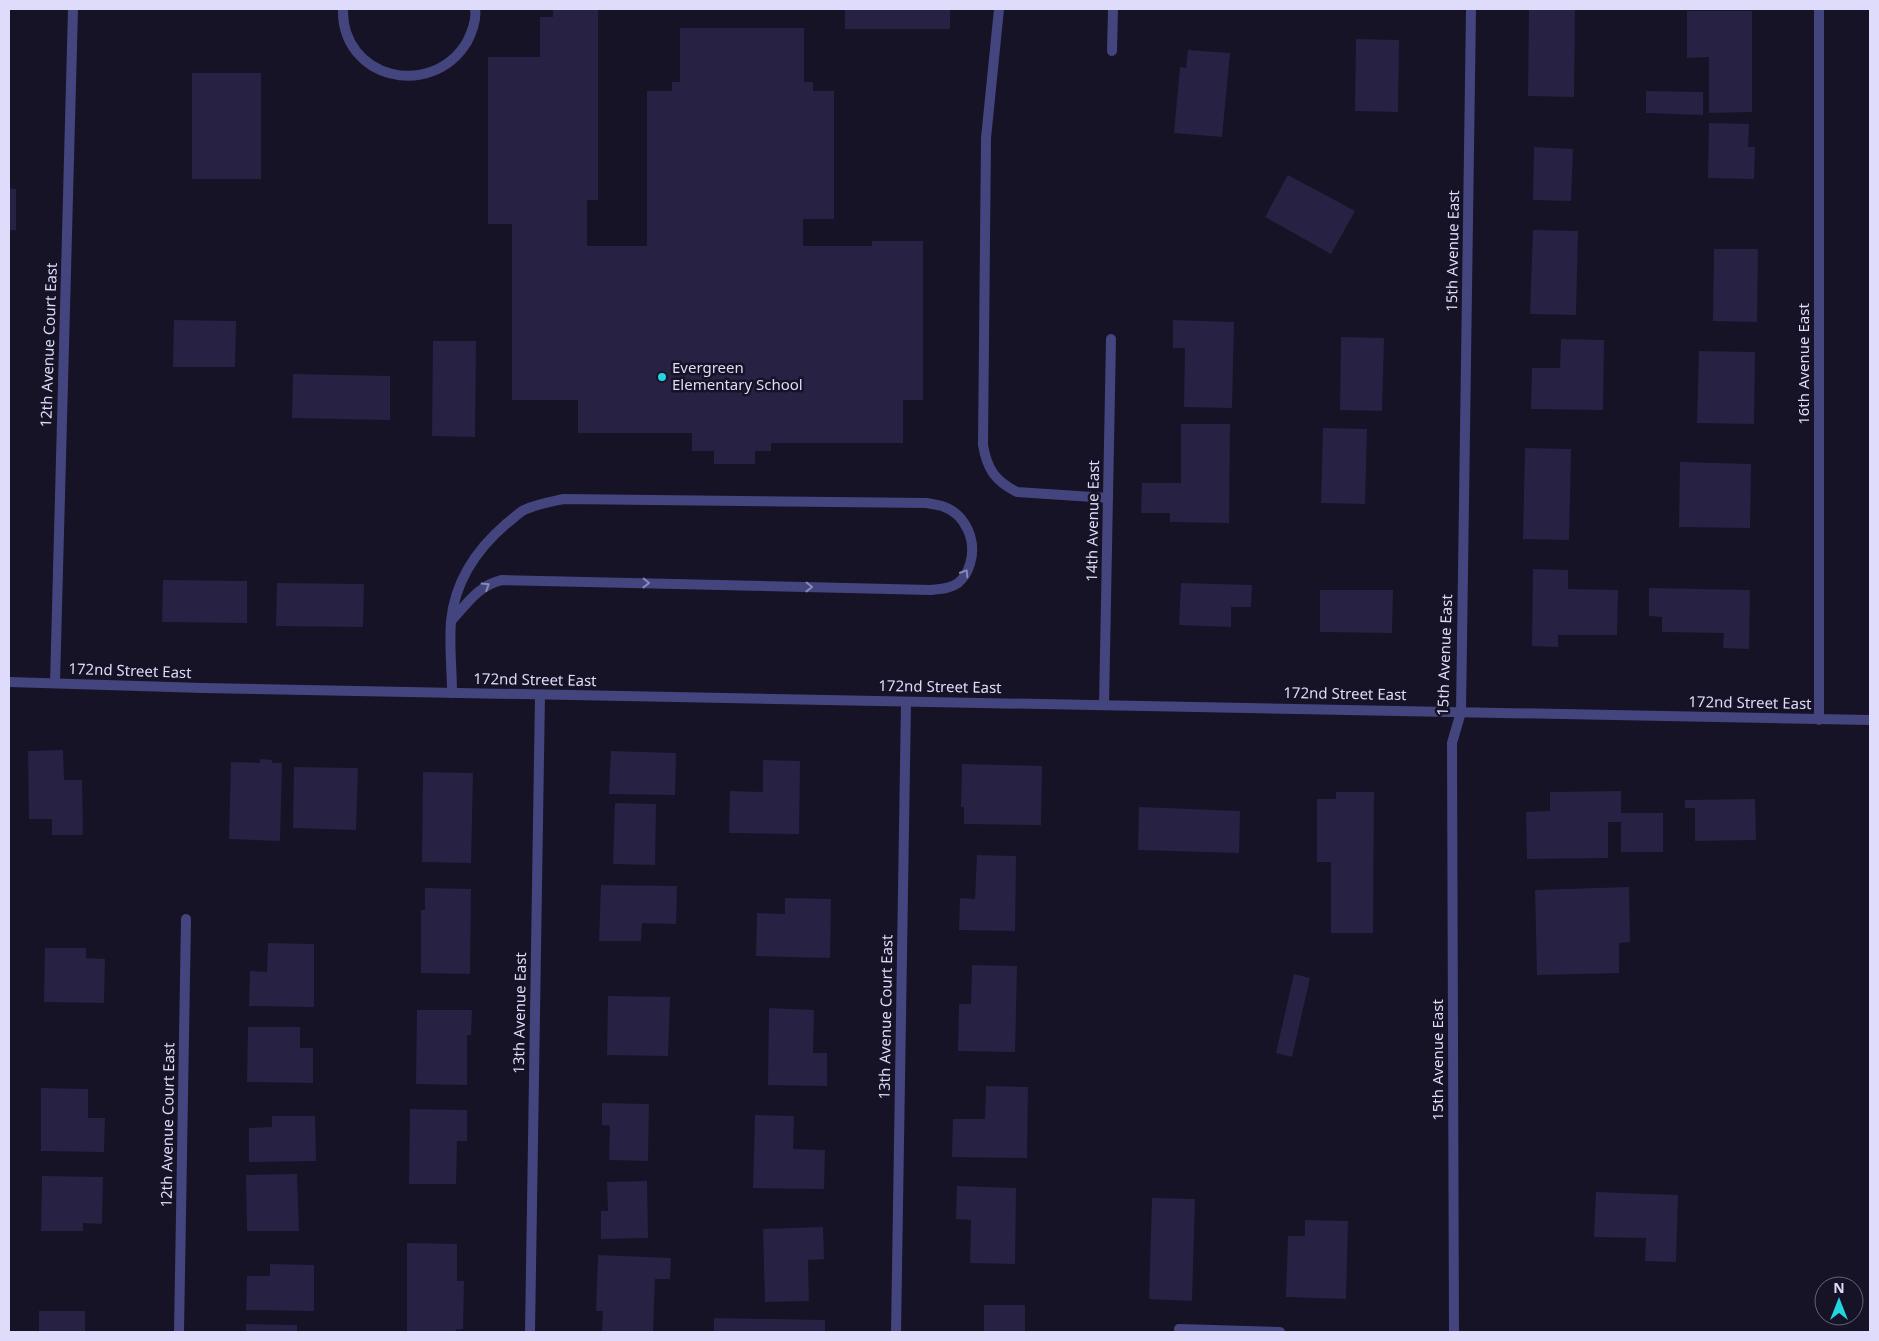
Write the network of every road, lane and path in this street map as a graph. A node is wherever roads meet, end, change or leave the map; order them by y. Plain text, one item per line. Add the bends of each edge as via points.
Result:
1 (73, 9) edge
2 (343, 9) edge
3 (475, 9) edge
4 (999, 9) edge
5 (1113, 9) edge
6 (1471, 9) edge
7 (1819, 9) edge
8 (1112, 51) dead end
9 (1111, 339) dead end
10 (1108, 498) junction
11 (451, 621) junction
12 (9, 682) edge
13 (55, 683) junction
14 (452, 693) junction
15 (540, 695) junction
16 (906, 702) junction
17 (1104, 704) junction
18 (1461, 712) junction
19 (1819, 720) junction
20 (1870, 720) edge
21 (186, 919) dead end
22 (1178, 1329) dead end
23 (179, 1332) edge
24 (530, 1332) edge
25 (896, 1332) edge
26 (1280, 1332) edge
27 (1454, 1332) edge

1 - 13 street, 12th Avenue Court East
2 - 3 street via 342,19 350,41 362,58 380,70 402,76 423,75 444,67 460,53 471,34
4 - 10 street via 986,138 983,445 986,461 1004,485 1017,492
5 - 8 street
6 - 18 street, 15th Avenue East
7 - 19 street, 16th Avenue East
9 - 10 street, 14th Avenue East
10 - 17 street, 14th Avenue East
11 -> 11 street via 480,589 490,582 502,580 948,588 967,573 972,557 972,540 967,526 957,516 944,507 927,503 564,499 540,503 522,511 477,554 463,577
11 - 14 street
12 - 13 street, 172nd Street East
13 - 14 street, 172nd Street East
14 - 15 street, 172nd Street East
15 - 16 street, 172nd Street East
15 - 24 street, 13th Avenue East
16 - 17 street, 172nd Street East
16 - 25 street, 13th Avenue Court East
17 - 18 street, 172nd Street East
18 - 19 street, 172nd Street East
18 - 27 street, 15th Avenue East via 1452,743
19 - 20 street, 172nd Street East
21 - 23 street, 12th Avenue Court East
22 - 26 street

